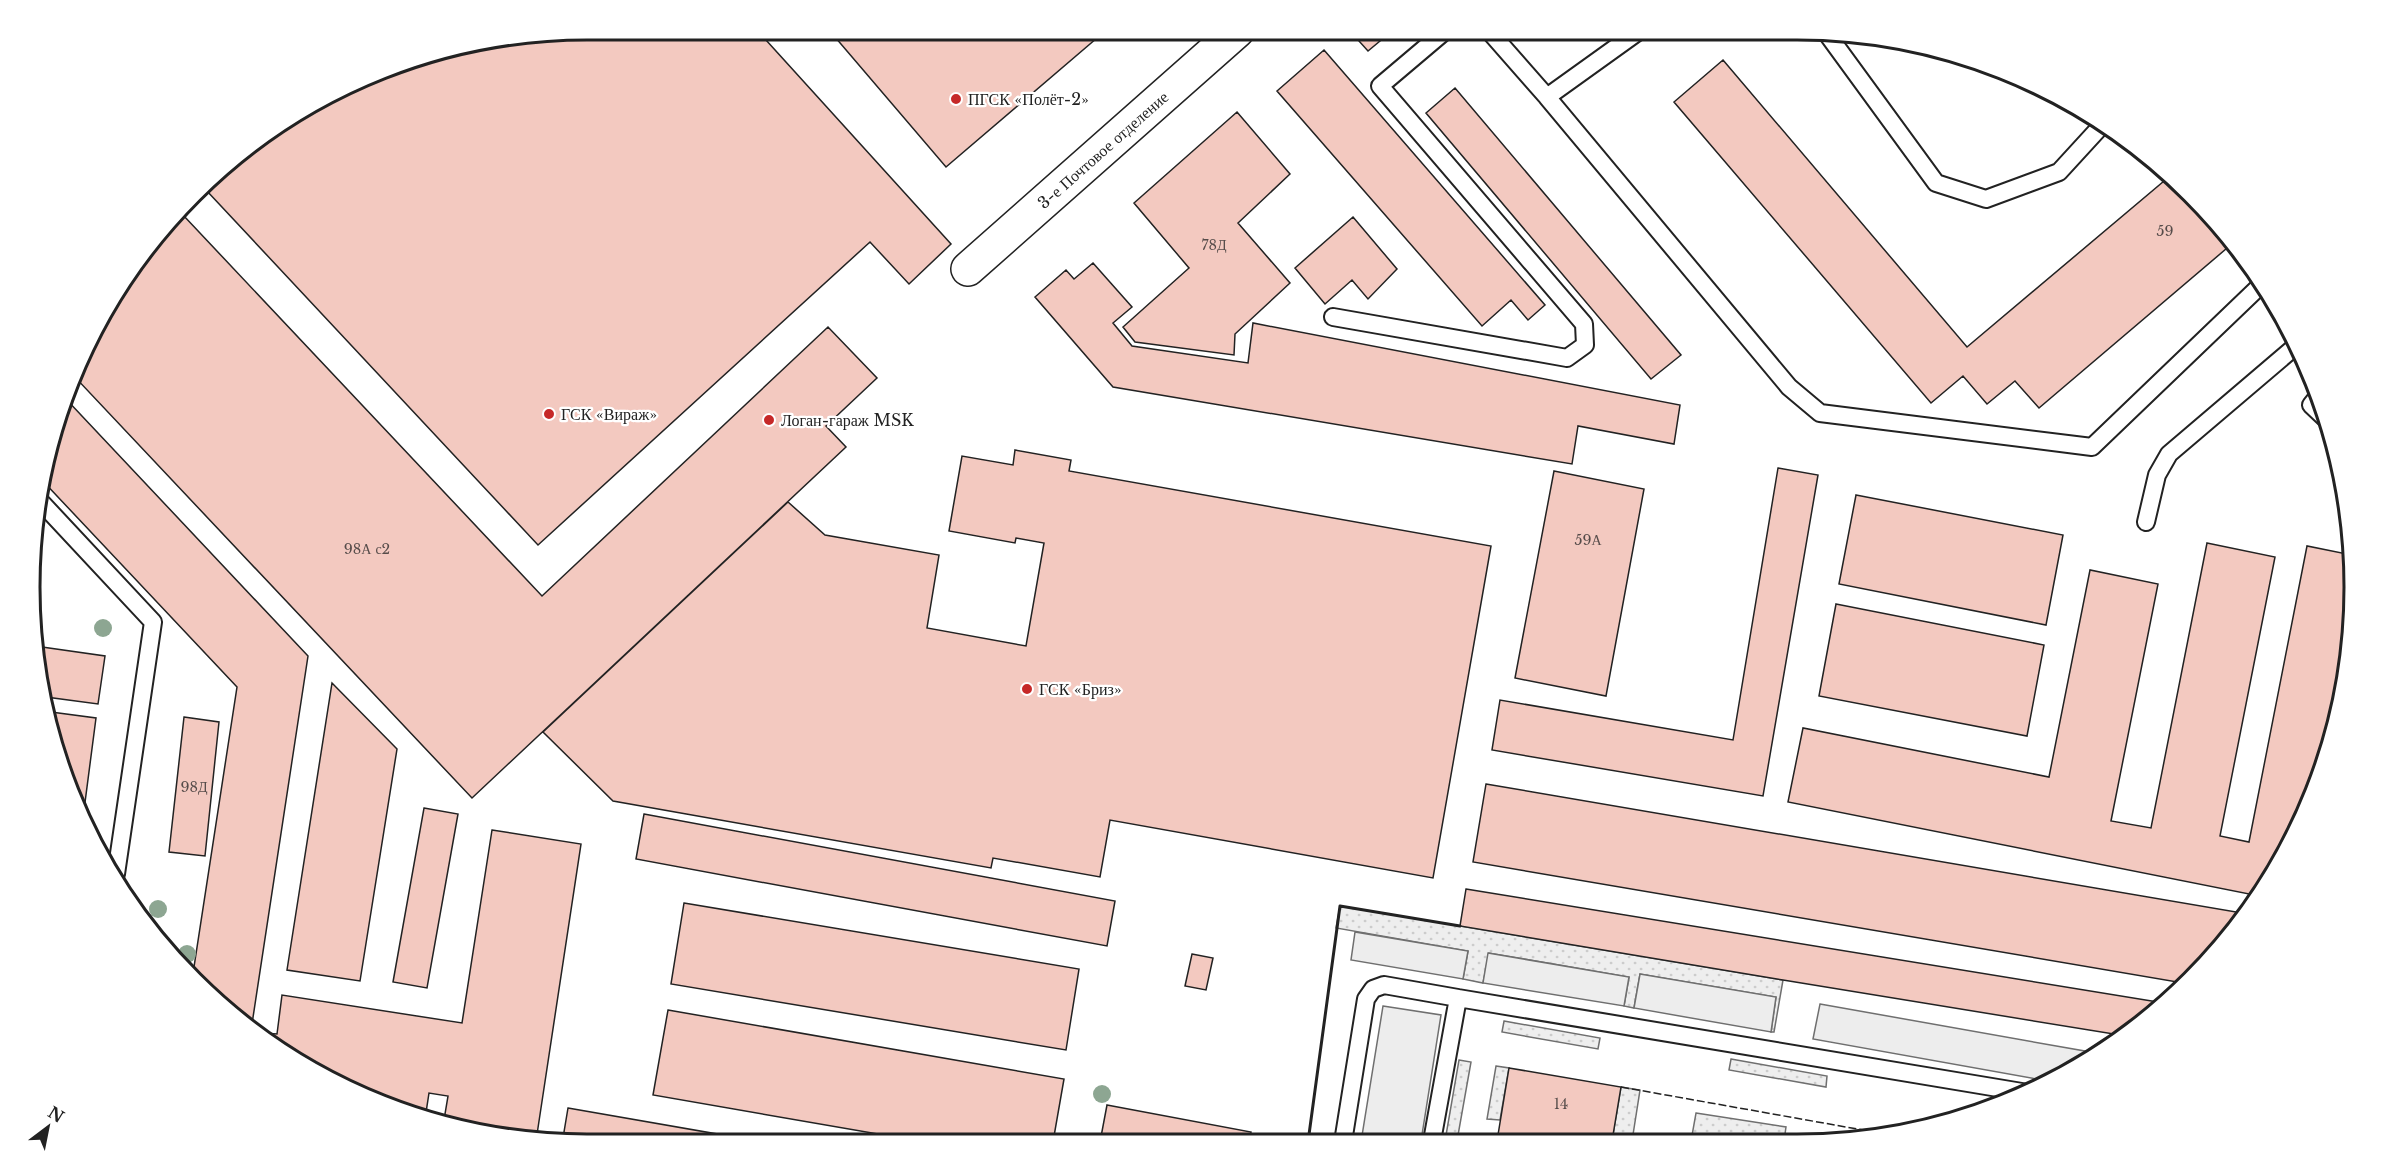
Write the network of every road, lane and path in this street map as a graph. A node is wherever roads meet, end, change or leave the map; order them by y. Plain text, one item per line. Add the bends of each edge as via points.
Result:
1 (1217, 41) edge
2 (1433, 41) edge
3 (1498, 41) edge
4 (1625, 41) edge
5 (1834, 42) edge
6 (1547, 97) junction
7 (2097, 130) edge
8 (968, 269) dead end
9 (2256, 290) edge
10 (1334, 317) dead end
11 (2290, 350) edge
12 (46, 508) edge
13 (2146, 522) dead end
14 (117, 866) edge
15 (1458, 998) junction
16 (2013, 1090) edge
17 (1344, 1134) edge
18 (1433, 1134) edge

1 - 8 street, 3-е Почтовое отделение
2 - 10 lane via 1380,86 1584,324 1585,345 1567,358
3 - 6 lane
4 - 6 lane
5 - 7 lane via 1936,183 1986,199 2059,172
6 - 9 lane via 1790,387 1820,413 2092,447
11 - 13 lane via 2169,454 2157,475
12 - 14 lane via 153,622
15 - 16 lane
15 - 17 lane via 1384,985 1373,989 1366,999
15 - 18 lane

